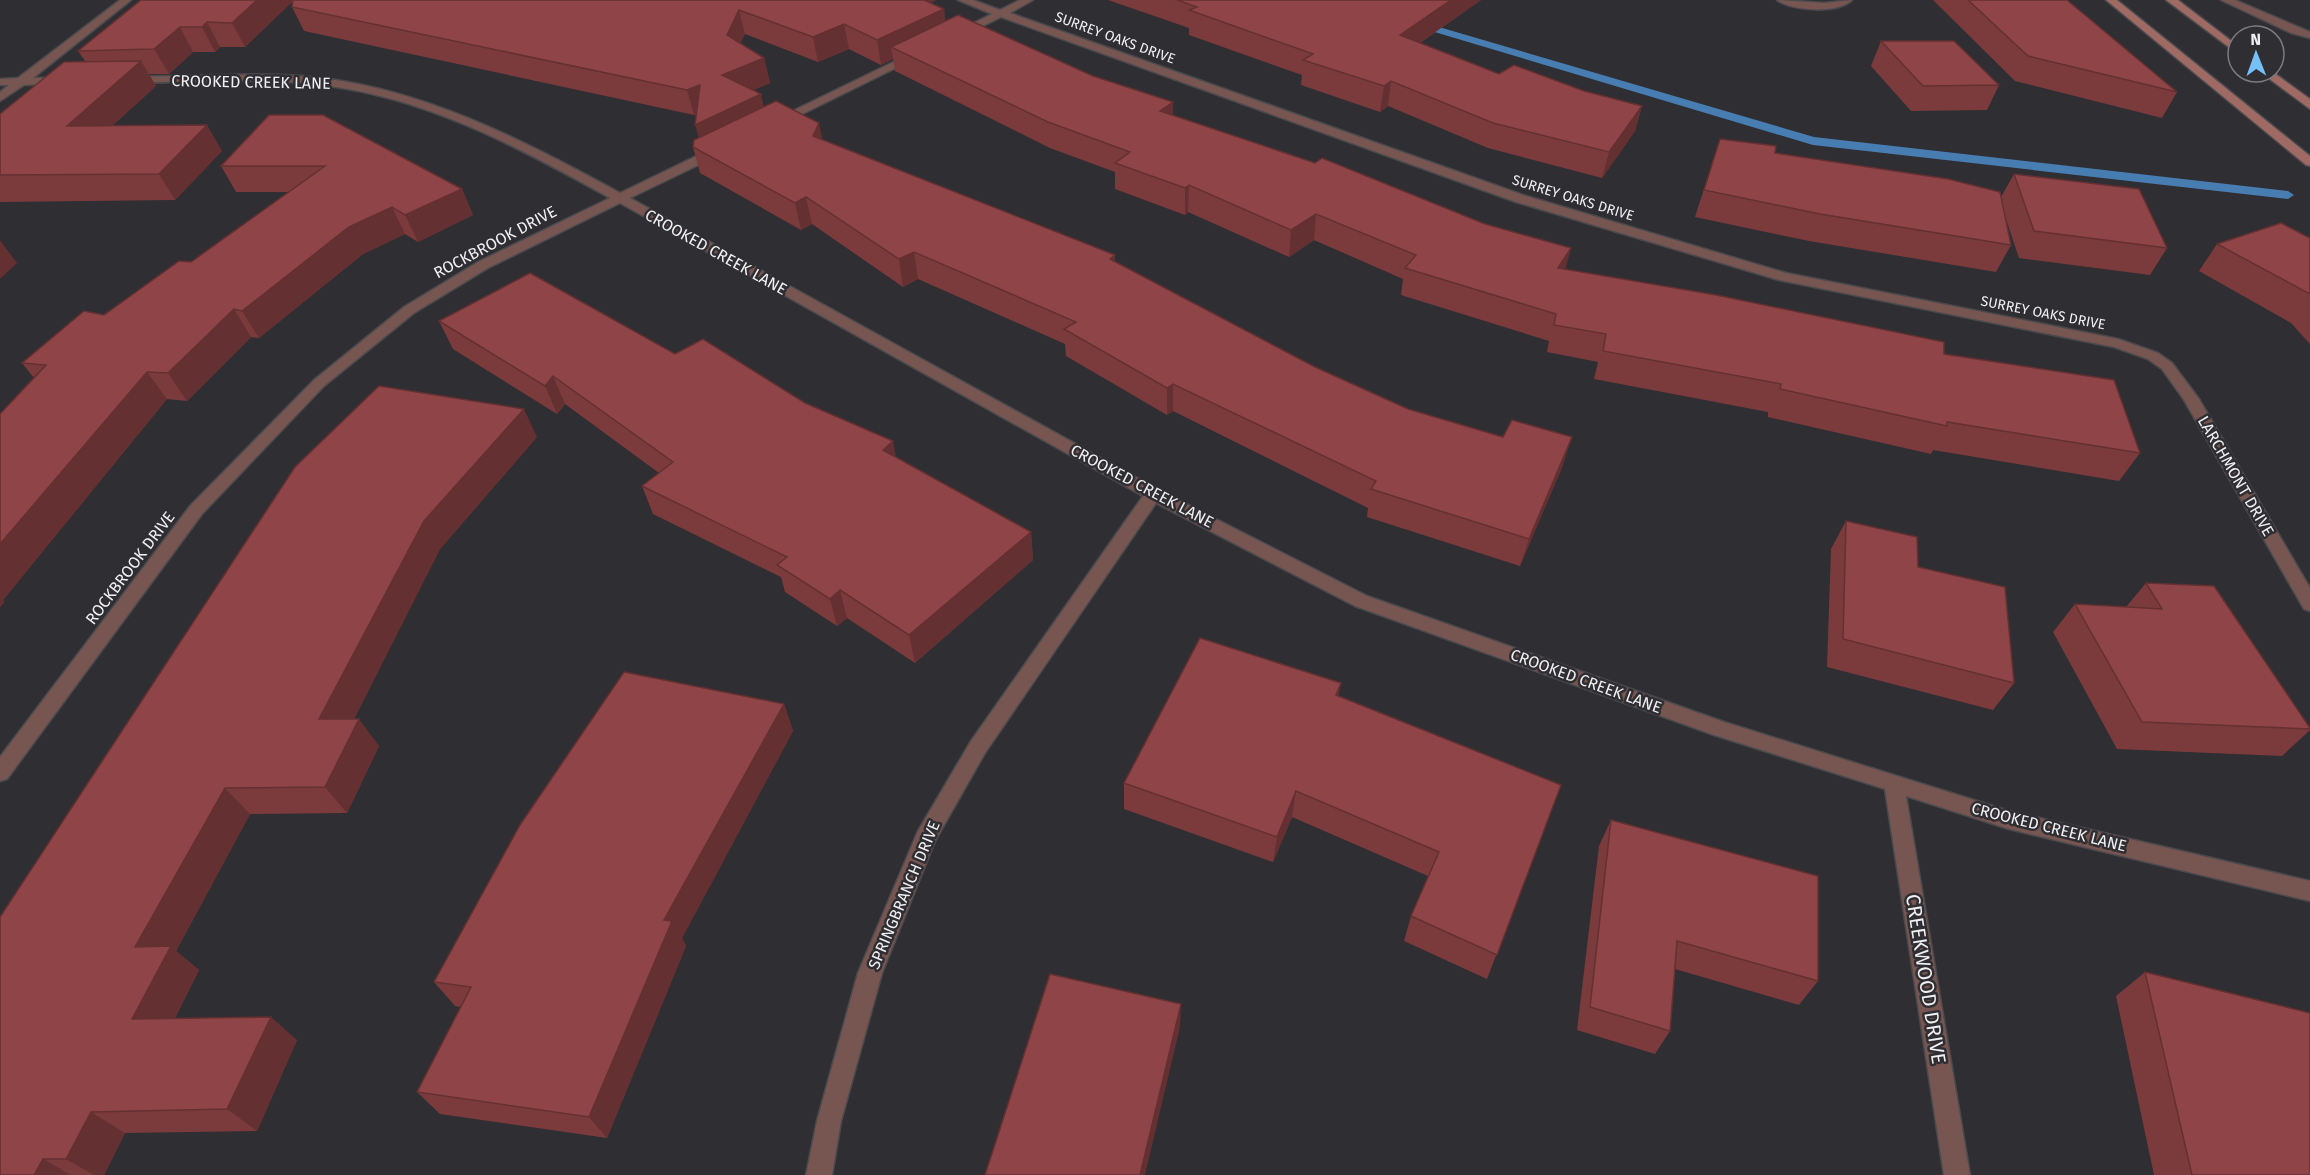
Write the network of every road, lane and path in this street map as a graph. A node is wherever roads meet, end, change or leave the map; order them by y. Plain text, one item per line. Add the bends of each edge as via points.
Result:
1 (126, 0) edge
2 (963, 0) edge
3 (1028, 0) edge
4 (1782, 0) edge
5 (1847, 0) edge
6 (2111, 0) edge
7 (2171, 0) edge
8 (2226, 0) edge
9 (1000, 14) junction
10 (2310, 35) edge
11 (948, 39) edge
12 (2226, 42) edge
13 (926, 50) edge
14 (116, 80) edge
15 (22, 81) junction
16 (81, 81) edge
17 (0, 82) edge
18 (2282, 84) edge
19 (0, 98) edge
20 (2310, 105) edge
21 (768, 126) edge
22 (736, 142) edge
23 (2310, 162) edge
24 (620, 198) junction
25 (2152, 356) joint
26 (1154, 494) junction
27 (2310, 604) edge
28 (0, 773) edge
29 (1894, 784) junction
30 (2310, 891) edge
31 (819, 1175) edge
32 (1957, 1175) edge

1 - 15 street
2 - 9 street, SURREY OAKS DRIVE
3 - 9 street
4 - 5 street via 1810,6 1836,6
6 - 23 main road
7 - 12 main road
8 - 10 street
9 - 11 street
9 - 25 street, SURREY OAKS DRIVE via 1521,199 1784,276 2118,344
13 - 21 street
14 - 24 street, CROOKED CREEK LANE via 245,79 332,83 371,90 470,122 533,150
15 - 16 street
15 - 17 street
15 - 19 street
18 - 20 main road
22 - 24 street, ROCKBROOK DRIVE
24 - 26 street, CROOKED CREEK LANE
24 - 28 street, ROCKBROOK DRIVE via 483,265 418,304 319,383 196,510
25 - 27 street, LARCHMONT DRIVE via 2166,366 2191,399
26 - 29 street, CROOKED CREEK LANE via 1361,601 1721,729
26 - 31 street, SPRINGBRANCH DRIVE via 978,747 926,837 870,973 829,1121
29 - 30 street, CROOKED CREEK LANE via 2009,820
29 - 32 street, CREEKWOOD DRIVE

